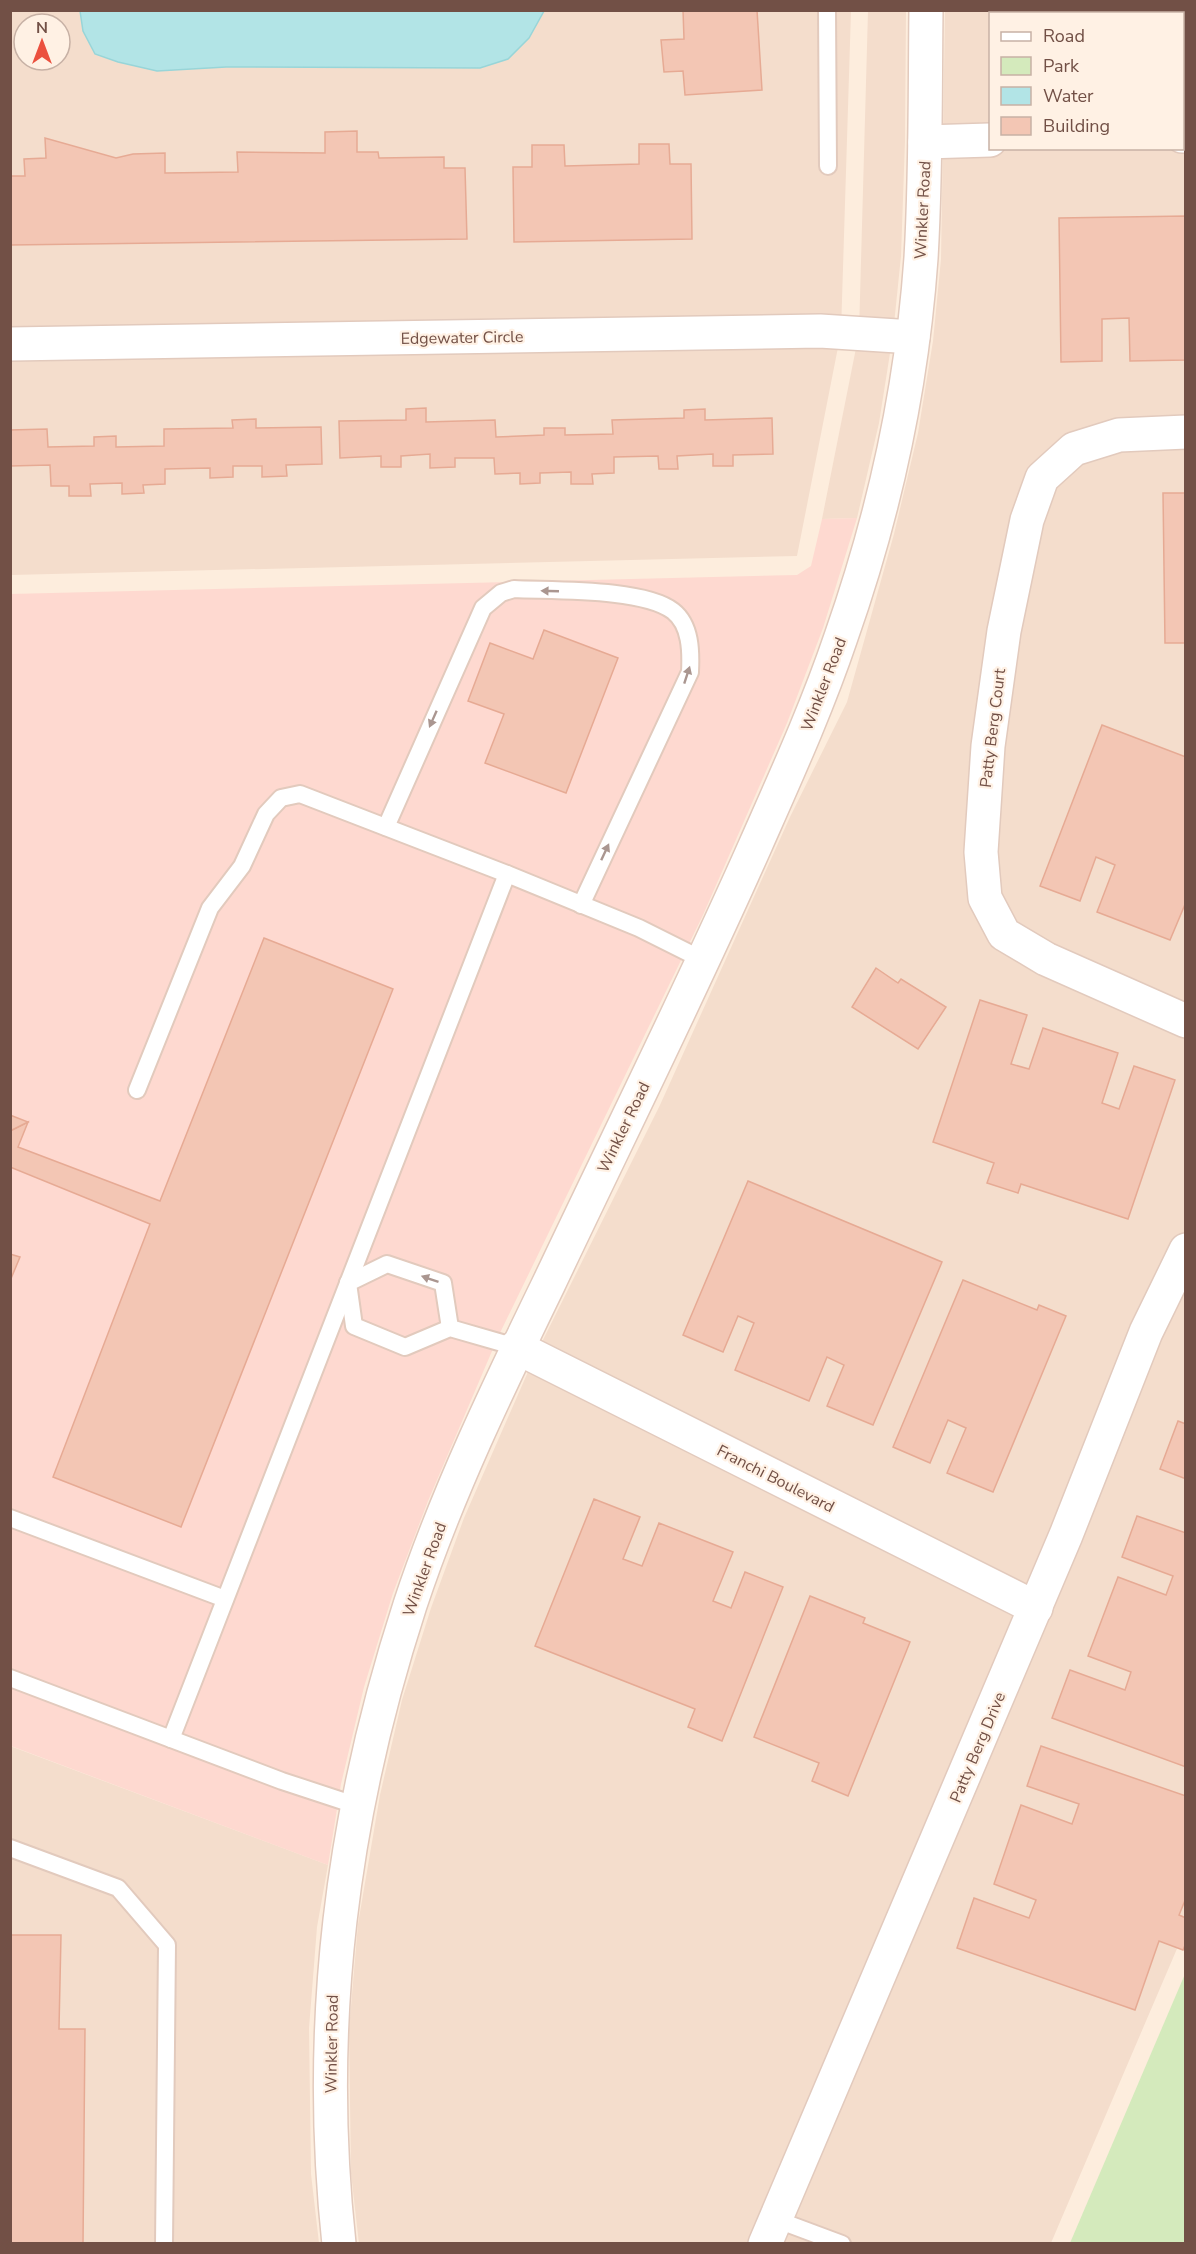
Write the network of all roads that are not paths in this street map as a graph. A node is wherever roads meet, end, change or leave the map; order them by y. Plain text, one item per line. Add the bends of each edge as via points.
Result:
1 (827, 10) edge
2 (926, 10) edge
3 (989, 140) edge
4 (925, 142) junction
5 (828, 166) dead end
6 (913, 337) junction
7 (10, 344) edge
8 (1185, 432) edge
9 (386, 827) junction
10 (507, 874) junction
11 (581, 905) junction
12 (703, 960) junction
13 (1185, 1021) edge
14 (137, 1090) dead end
15 (1185, 1250) edge
16 (348, 1283) junction
17 (450, 1328) junction
18 (516, 1347) junction
19 (10, 1518) edge
20 (225, 1599) junction
21 (1036, 1608) junction
22 (10, 1678) edge
23 (171, 1739) junction
24 (358, 1806) junction
25 (10, 1848) edge
26 (770, 2231) edge
27 (164, 2244) edge
28 (339, 2244) edge
29 (842, 2244) edge

1 - 5 lane
2 - 4 street, Winkler Road
3 - 4 street
4 - 6 street, Winkler Road via 921,258
6 - 7 street, Edgewater Circle via 820,331
6 - 12 street, Winkler Road via 875,528 842,636 806,732
8 - 13 street, Patty Berg Court via 1119,435 1074,449 1042,478 1027,520 1004,631 988,746 981,852 985,898 1004,934 1046,959
9 - 10 lane
11 -> 9 lane via 690,672 687,630 674,612 663,607 613,592 501,592 483,608
9 - 14 lane via 300,794 281,798 266,813 242,866 210,908
10 - 11 lane
10 - 16 lane
11 - 12 lane
12 - 18 street, Winkler Road
15 - 21 street, Patty Berg Drive via 1142,1342
16 - 17 lane via 354,1326 405,1347
17 -> 16 lane via 443,1283 387,1264
16 - 20 lane
17 - 18 lane
18 - 21 street, Franchi Boulevard
18 - 24 street, Winkler Road via 446,1509 412,1600 383,1694
19 - 20 lane
20 - 23 lane
21 - 26 street, Patty Berg Drive
22 - 23 lane
23 - 24 lane
24 - 28 street, Winkler Road via 337,1929 329,2029 331,2174
25 - 27 lane via 117,1888 167,1945
26 - 29 lane

